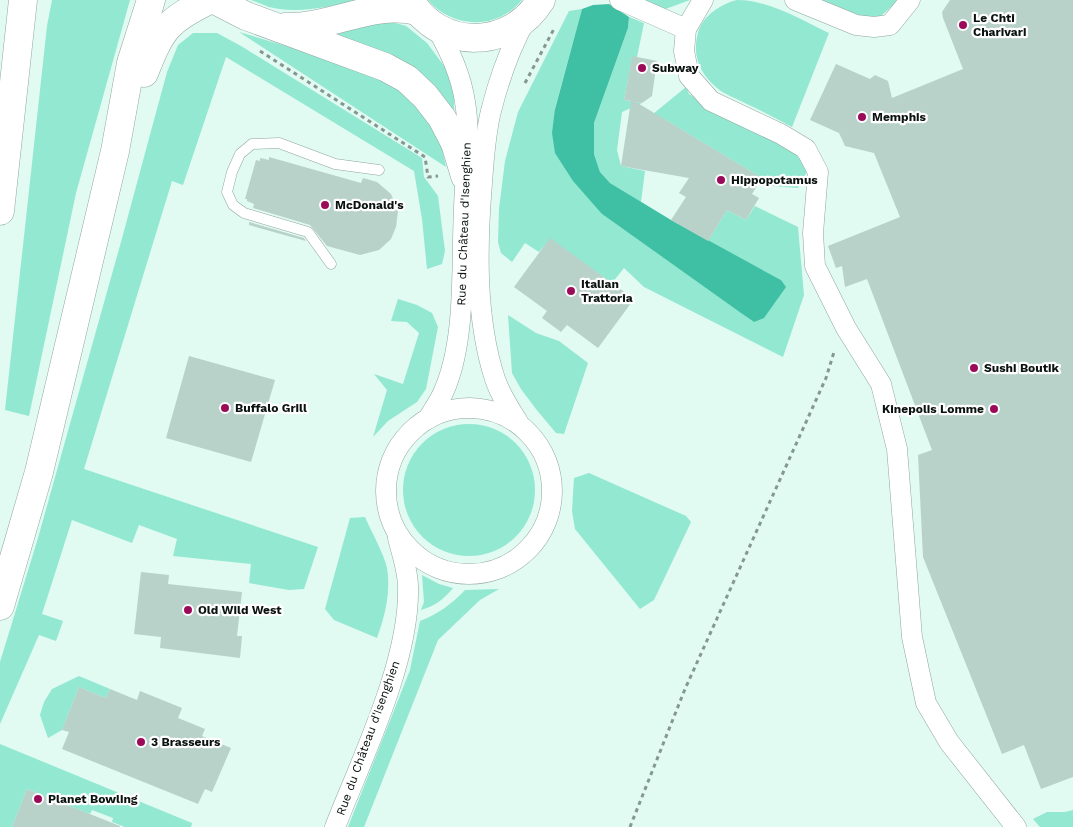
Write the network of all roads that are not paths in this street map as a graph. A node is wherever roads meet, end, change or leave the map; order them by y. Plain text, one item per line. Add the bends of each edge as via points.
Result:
1 (23, 0) edge
2 (151, 0) edge
3 (209, 0) edge
4 (215, 0) edge
5 (620, 0) edge
6 (703, 0) edge
7 (795, 0) edge
8 (910, 0) edge
9 (534, 8) edge
10 (421, 13) edge
11 (276, 25) junction
12 (686, 29) junction
13 (115, 151) junction
14 (379, 170) dead end
15 (465, 176) junction
16 (0, 211) edge
17 (331, 264) dead end
18 (428, 419) junction
19 (518, 422) junction
20 (396, 531) junction
21 (0, 606) edge
22 (335, 827) edge
23 (1016, 827) edge

1 - 16 main road
2 - 13 main road via 131,63
3 - 13 main road via 184,13 161,34
4 - 11 main road via 246,16
5 - 12 street
6 - 12 street
7 - 8 street via 856,25 874,27 890,25
9 - 10 main road, Rue du Château d'Isenghien via 506,32 480,38 462,37
9 - 19 street, Rue du Château d'Isenghien via 505,64 491,112 484,152 479,236 480,292 488,349 500,392
10 - 11 main road via 404,8 378,9 321,24
10 - 15 street, Rue du Château d'Isenghien via 456,65 467,118
11 - 15 main road via 385,67 418,87 445,124
12 - 23 street via 684,51 689,76 711,101 806,149 818,172 815,266 881,384 897,448 912,637 926,703 950,742
13 - 21 main road via 39,472
14 - 17 lane via 334,164 279,142 252,144 240,154 227,192 233,205 244,213 308,232
15 - 18 street, Rue du Château d'Isenghien via 461,301 455,349 444,392
18 - 19 street via 445,411 473,408 492,410
18 - 20 street via 400,444 391,461 386,499
19 - 20 street via 542,450 550,468 553,491 546,525 526,552 496,570 462,574 439,569 419,558
20 - 22 street, Rue du Château d'Isenghien via 408,585 403,637 382,708

